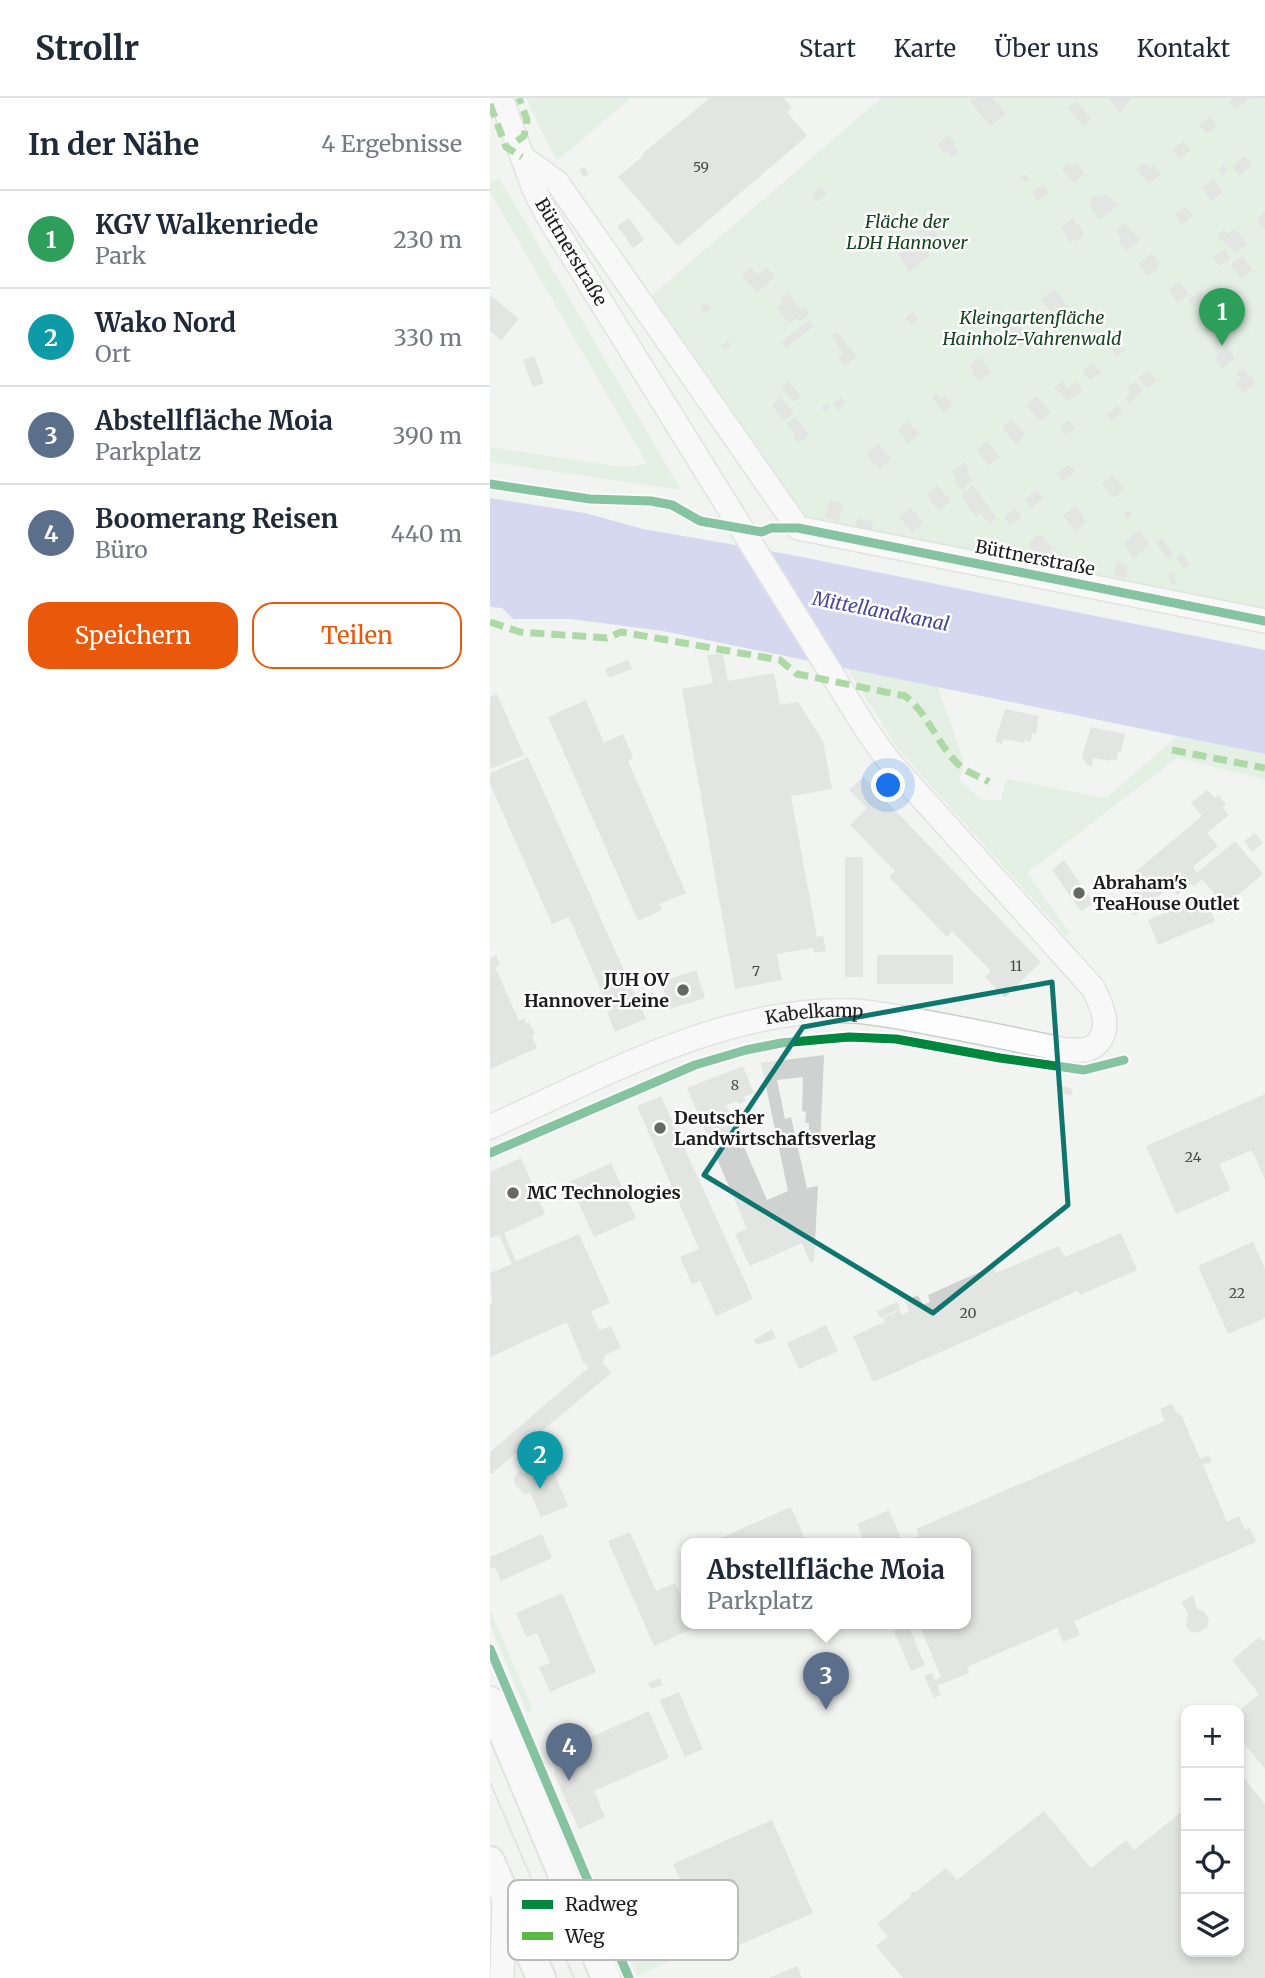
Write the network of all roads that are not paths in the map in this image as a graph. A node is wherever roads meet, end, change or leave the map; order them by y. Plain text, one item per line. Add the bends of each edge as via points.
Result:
1 (501, 98) edge
2 (522, 157) junction
3 (1265, 621) edge
4 (1093, 988) joint
5 (490, 1127) edge
6 (490, 1702) edge
7 (490, 1861) edge
8 (565, 1880) edge
9 (504, 1895) junction
10 (508, 1904) edge
11 (533, 1960) edge
12 (598, 1960) edge
13 (502, 1978) edge
14 (541, 1978) edge
15 (606, 1978) edge

1 - 2 street, Büttnerstraße
2 - 3 street, Büttnerstraße via 557,182 798,528
2 - 4 street, Büttnerstraße via 547,215 888,760
4 - 5 street, Kabelkamp via 1105,1015 1105,1029 1088,1050 1066,1050 851,1011 784,1016 735,1025 671,1046
6 - 8 main road
7 - 9 main road
9 - 10 main road
9 - 13 street
11 - 14 main road
12 - 15 main road

